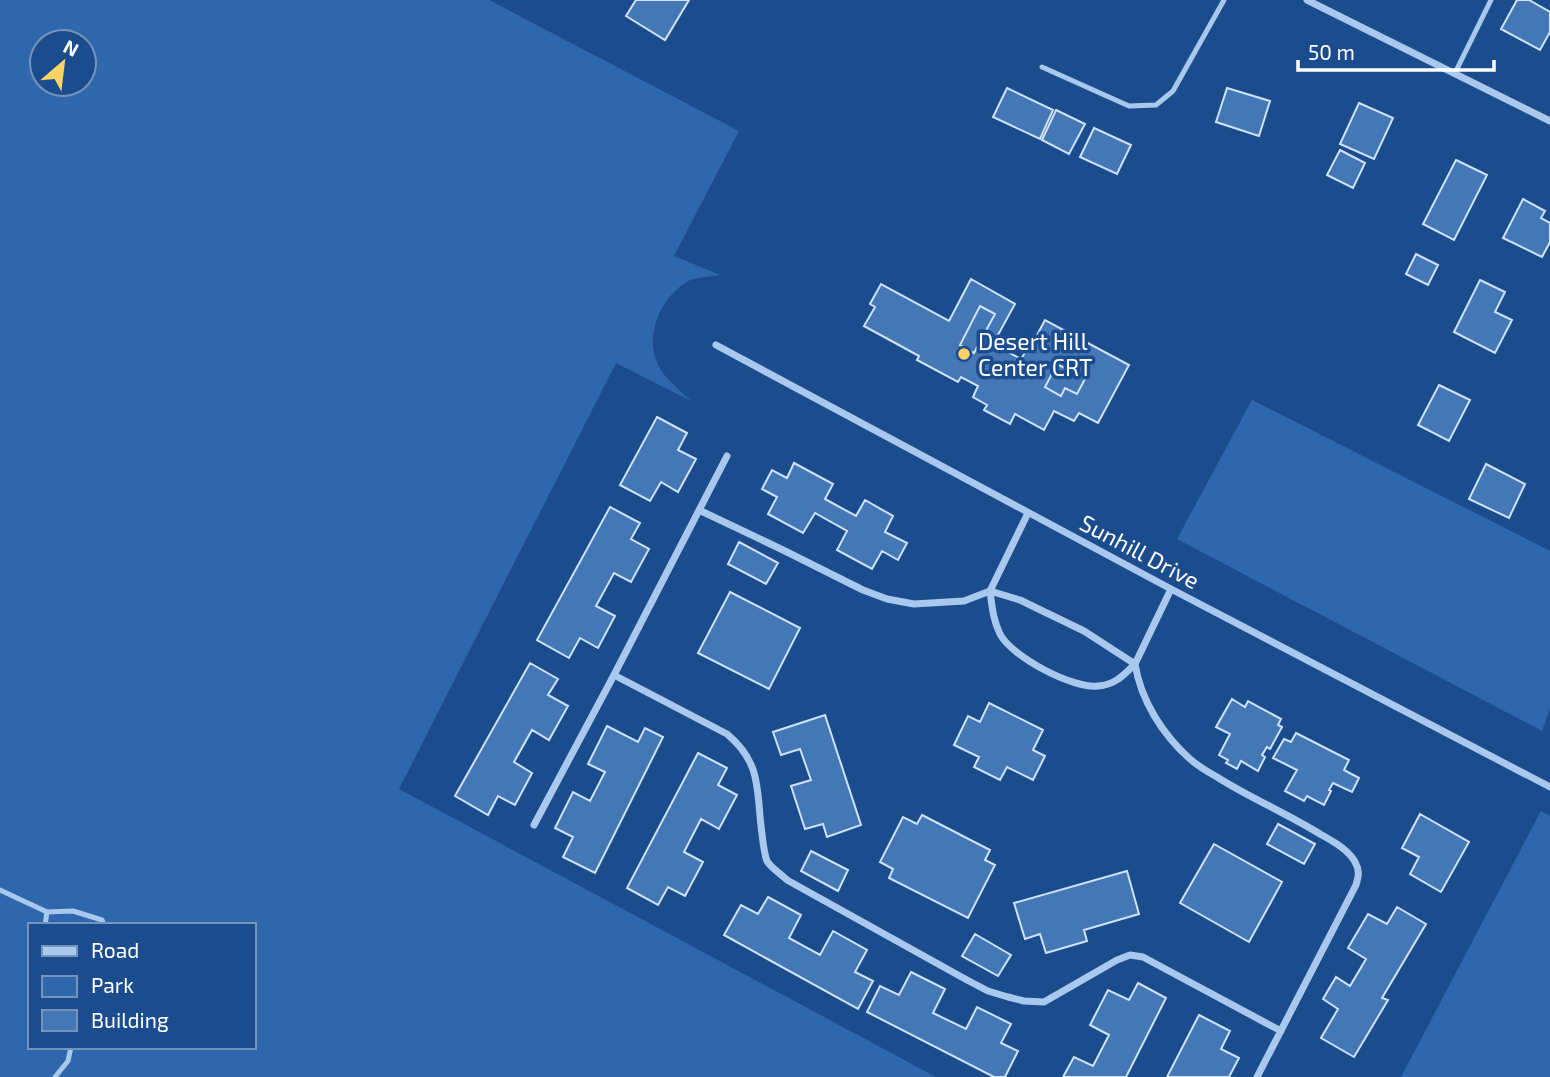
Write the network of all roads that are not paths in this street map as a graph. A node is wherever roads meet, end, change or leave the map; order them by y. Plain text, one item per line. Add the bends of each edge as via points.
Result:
1 (1224, 0) edge
2 (1307, 0) edge
3 (1491, 0) edge
4 (1042, 68) dead end
5 (1455, 73) junction
6 (1550, 121) edge
7 (716, 345) dead end
8 (727, 456) dead end
9 (699, 510) junction
10 (1028, 513) junction
11 (1171, 589) junction
12 (990, 591) junction
13 (1135, 664) junction
14 (614, 675) junction
15 (1550, 787) edge
16 (534, 825) dead end
17 (0, 890) edge
18 (47, 912) junction
19 (45, 923) edge
20 (103, 923) edge
21 (1281, 1031) junction
22 (71, 1049) edge
23 (55, 1077) edge
24 (1257, 1077) edge

1 - 4 lane via 1173,91 1156,105 1129,106
2 - 5 street
3 - 5 lane
5 - 6 street
7 - 10 street, Sunhill Drive
8 - 9 street
9 - 12 street via 887,599 914,604 964,601
9 - 14 street
10 - 11 street, Sunhill Drive
10 - 12 street
11 - 13 street
11 - 15 street, Sunhill Drive
12 - 13 street via 1084,631
12 - 13 street via 995,622 1004,641 1037,666 1079,685 1098,686 1117,682
13 - 21 street via 1156,719 1192,761 1340,846 1356,863 1356,885
14 - 16 street
14 - 21 street via 727,734 741,746 755,774 768,862 787,880 967,980 1008,997 1044,1002 1117,960 1143,957
17 - 18 lane
18 - 19 lane
18 - 20 lane via 73,911
21 - 24 street
22 - 23 lane via 68,1061

